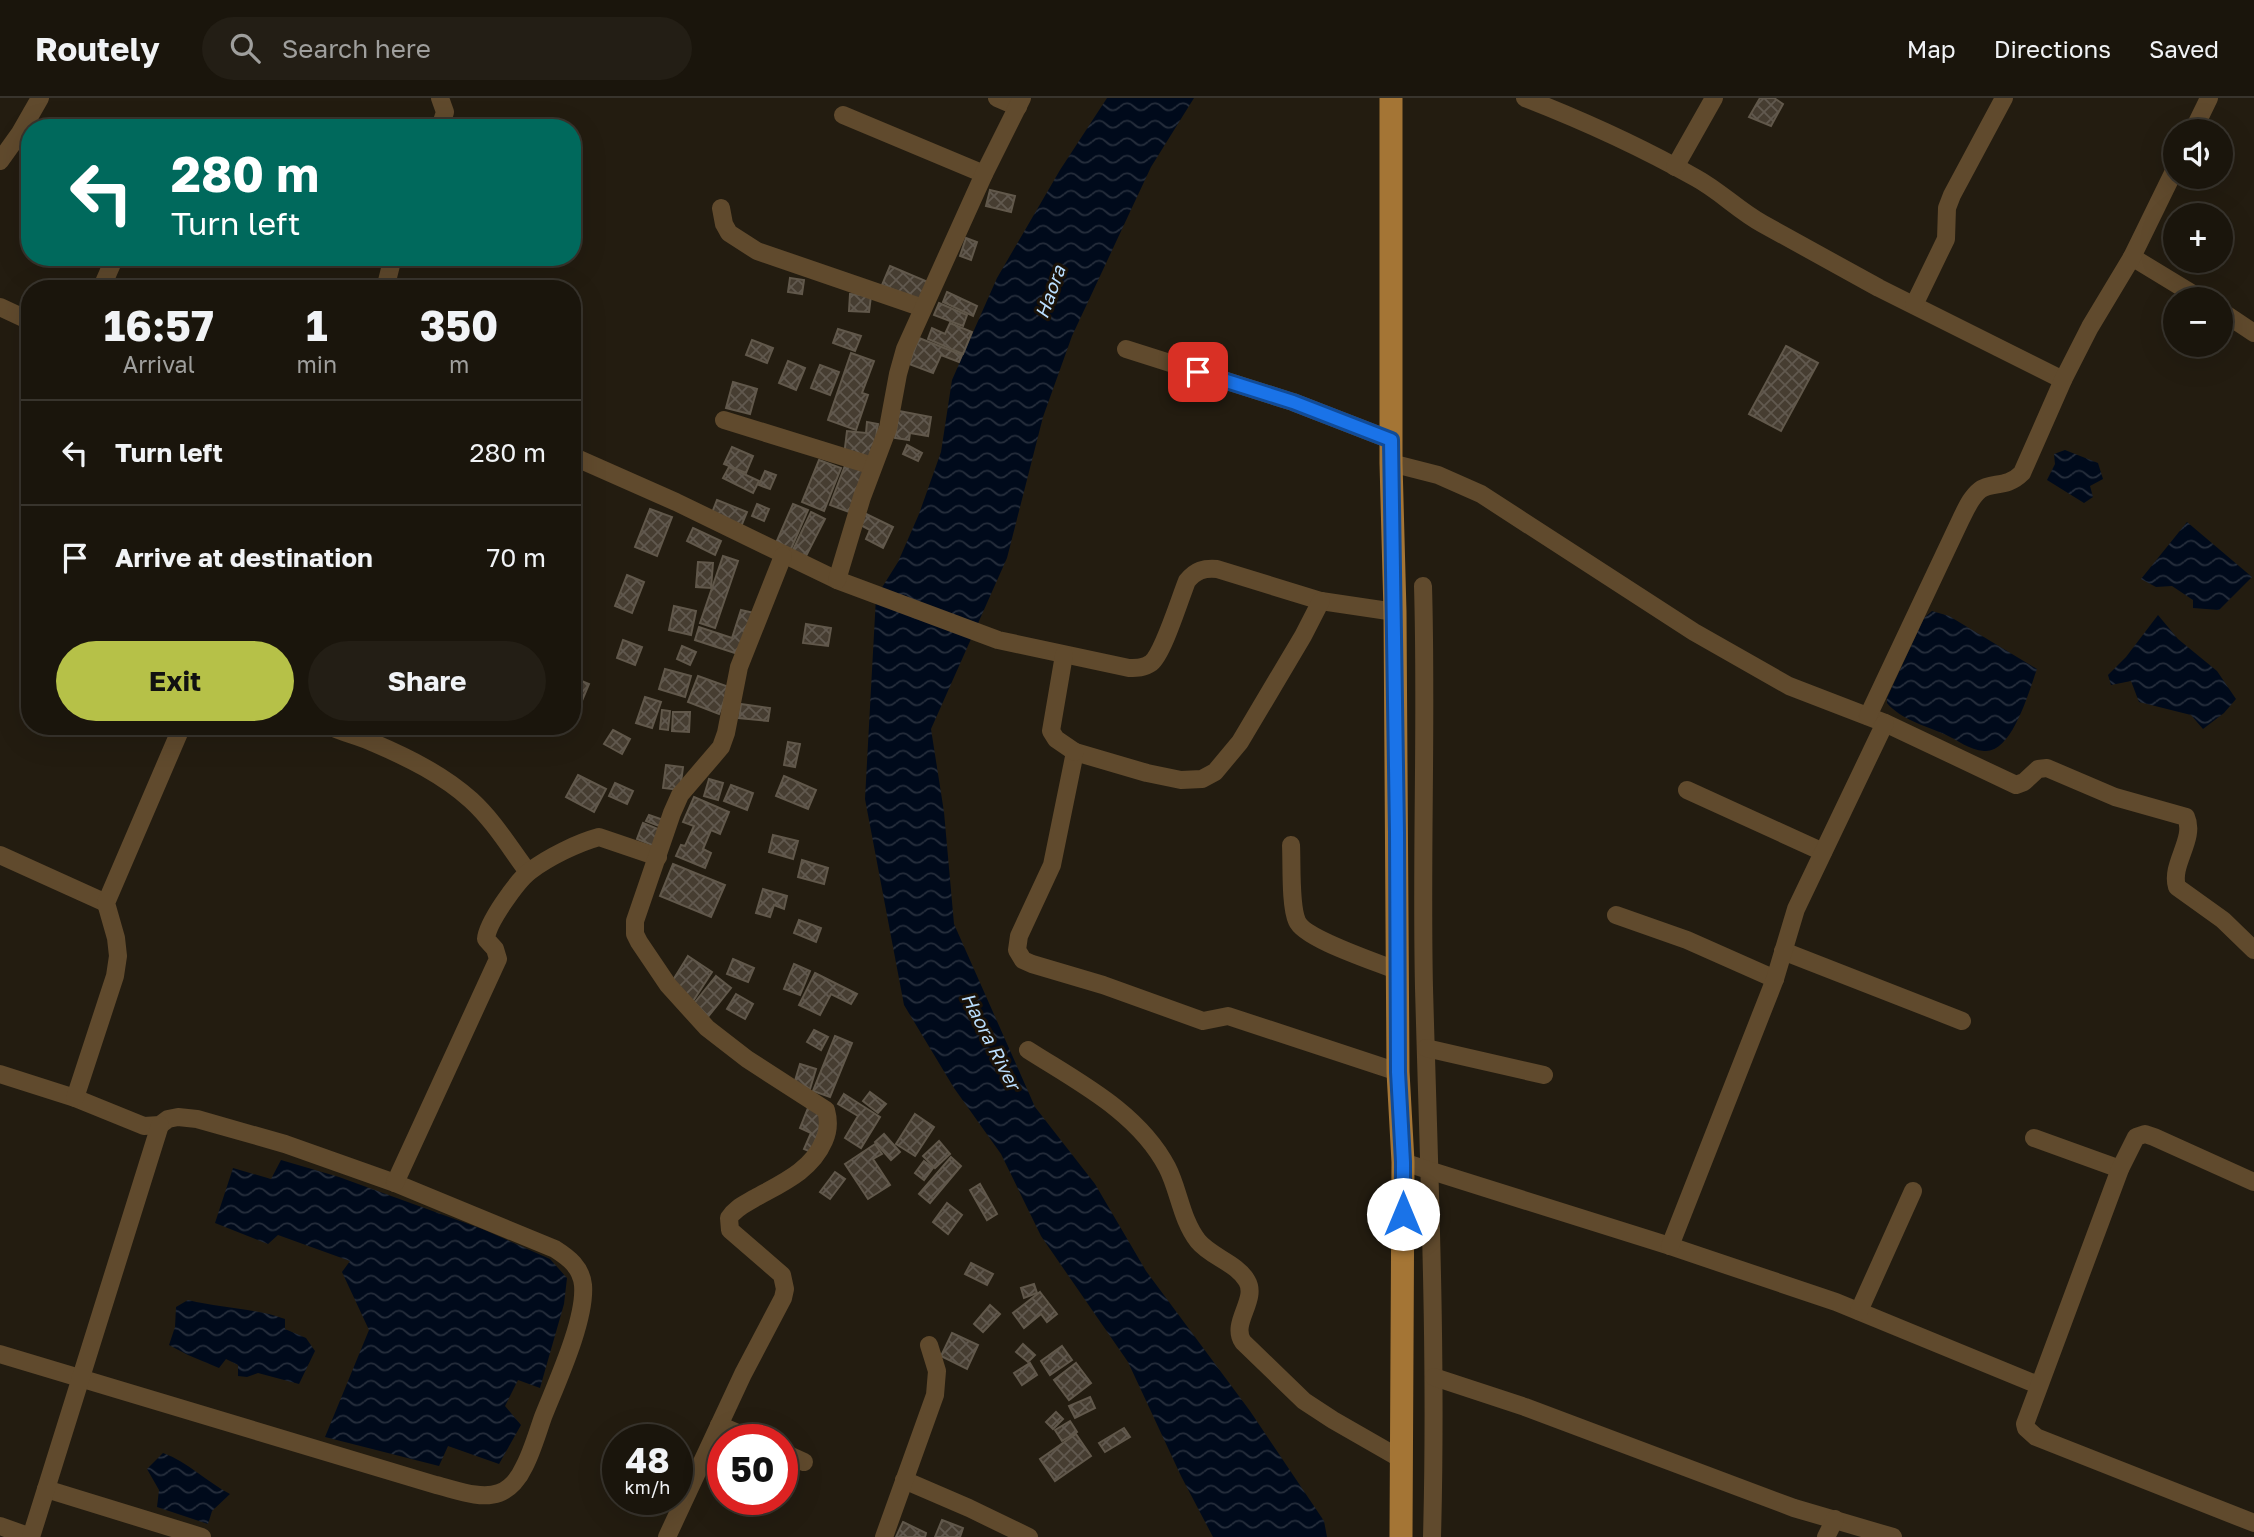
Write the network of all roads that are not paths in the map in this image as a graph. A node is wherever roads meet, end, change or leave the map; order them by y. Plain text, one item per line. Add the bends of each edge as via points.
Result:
1 (40, 98) edge
2 (440, 98) edge
3 (997, 98) edge
4 (1391, 98) edge
5 (1525, 98) edge
6 (1714, 98) edge
7 (2004, 98) edge
8 (2209, 98) edge
9 (1020, 103) edge
10 (843, 115) dead end
11 (28, 119) edge
12 (443, 119) edge
13 (2199, 119) edge
14 (21, 131) edge
15 (0, 162) edge
16 (1675, 167) junction
17 (984, 174) junction
18 (2165, 189) edge
19 (721, 208) dead end
20 (2132, 257) junction
21 (2181, 287) edge
22 (1914, 306) junction
23 (0, 307) edge
24 (923, 308) junction
25 (21, 317) edge
26 (2233, 319) edge
27 (2254, 333) edge
28 (1126, 349) dead end
29 (2063, 380) junction
30 (724, 420) dead end
31 (1391, 452) junction
32 (581, 460) edge
33 (873, 466) junction
34 (783, 556) junction
35 (837, 580) junction
36 (1423, 586) dead end
37 (1321, 601) junction
38 (1395, 612) junction
39 (1064, 655) junction
40 (1868, 716) junction
41 (1885, 723) junction
42 (178, 735) edge
43 (353, 735) edge
44 (1075, 752) junction
45 (1687, 790) dead end
46 (1292, 845) dead end
47 (1823, 852) junction
48 (0, 855) edge
49 (658, 857) junction
50 (528, 872) junction
51 (106, 903) junction
52 (1616, 915) dead end
53 (2254, 950) edge
54 (1783, 951) junction
55 (1398, 971) junction
56 (1775, 979) junction
57 (1962, 1021) dead end
58 (1426, 1048) junction
59 (1028, 1050) dead end
60 (1398, 1072) junction
61 (0, 1074) edge
62 (1544, 1075) dead end
63 (75, 1098) junction
64 (160, 1125) junction
65 (2034, 1138) dead end
66 (1403, 1162) junction
67 (2120, 1169) junction
68 (1430, 1171) junction
69 (2254, 1182) edge
70 (395, 1183) junction
71 (1913, 1191) dead end
72 (1670, 1246) junction
73 (1858, 1311) junction
74 (929, 1345) dead end
75 (0, 1354) edge
76 (1434, 1377) junction
77 (82, 1379) junction
78 (2038, 1385) junction
79 (720, 1424) edge
80 (707, 1451) edge
81 (798, 1459) edge
82 (1401, 1459) junction
83 (804, 1462) dead end
84 (904, 1480) junction
85 (46, 1489) junction
86 (1835, 1519) junction
87 (2254, 1523) edge
88 (0, 1526) edge
89 (31, 1537) edge
90 (202, 1537) edge
91 (667, 1537) edge
92 (884, 1537) edge
93 (1029, 1537) edge
94 (1401, 1537) edge
95 (1432, 1537) edge
96 (1826, 1537) edge
97 (1893, 1537) edge

1 - 11 street
2 - 12 street
3 - 9 street
4 - 31 main road
5 - 16 street via 1620,137
6 - 16 street
7 - 22 street via 1952,195 1946,239
8 - 13 street
9 - 17 street
10 - 17 street
14 - 15 street
16 - 22 street via 1745,214
17 - 24 street
18 - 20 street
19 - 24 street via 729,233 757,251
20 - 21 street
20 - 29 street
22 - 29 street
23 - 25 street
24 - 33 street via 901,359 888,428
26 - 27 street
28 - 31 street via 1293,402
29 - 40 street via 2022,474 2005,484 1984,487 1961,519
30 - 33 street
31 - 38 main road
31 - 40 street via 1481,494 1694,632 1789,687
32 - 34 street
33 - 35 street
34 - 35 street
34 - 49 street via 739,667 726,733 720,747 680,795
35 - 39 street via 998,640
36 - 58 street
37 - 38 street
37 - 39 street via 1207,568 1187,581 1153,662 1129,668
37 - 44 street via 1240,742 1215,772 1202,779 1181,780
38 - 55 main road
39 - 44 street via 1051,731
40 - 41 street
41 - 47 street
41 - 53 street via 2016,785 2047,768 2115,797 2186,817 2190,826 2176,870 2177,887 2223,920
42 - 51 street
43 - 50 street via 448,781 494,826
44 - 60 street via 1054,857 1019,936 1018,955 1032,964 1203,1021 1228,1016
45 - 47 street
46 - 55 street via 1294,915 1300,927
47 - 54 street via 1796,909
48 - 51 street
49 - 50 street via 599,837
49 - 79 street via 635,921 639,942 668,985 707,1028 826,1110 829,1120 828,1133 811,1163 729,1218 730,1230 782,1275 785,1289
50 - 70 street via 489,925 486,939 498,959
51 - 63 street via 116,938 115,976
52 - 56 street
54 - 56 street
54 - 57 street
55 - 60 main road
56 - 72 street
58 - 62 street
58 - 68 street
59 - 82 street via 1121,1112 1152,1145 1167,1167 1188,1227 1198,1242 1248,1282 1239,1331 1243,1342 1304,1401
60 - 66 main road
61 - 63 street
63 - 64 street via 144,1126
64 - 70 street via 178,1117 197,1119
64 - 77 street
65 - 67 street
66 - 68 street
66 - 82 main road
67 - 69 street via 2132,1142 2145,1134
67 - 78 street
68 - 72 street
68 - 76 street
70 - 77 street via 555,1249 578,1269 583,1297 565,1359 524,1468 500,1493 476,1494 436,1485
71 - 73 street
72 - 73 street
73 - 78 street
74 - 84 street via 937,1382
75 - 77 street
76 - 86 street
76 - 95 street
77 - 85 street
78 - 87 street via 2025,1424 2036,1437
80 - 91 street
81 - 83 street
82 - 94 main road
84 - 92 street
84 - 93 street
85 - 89 street
85 - 90 street
86 - 96 street
86 - 97 street
88 - 89 street

